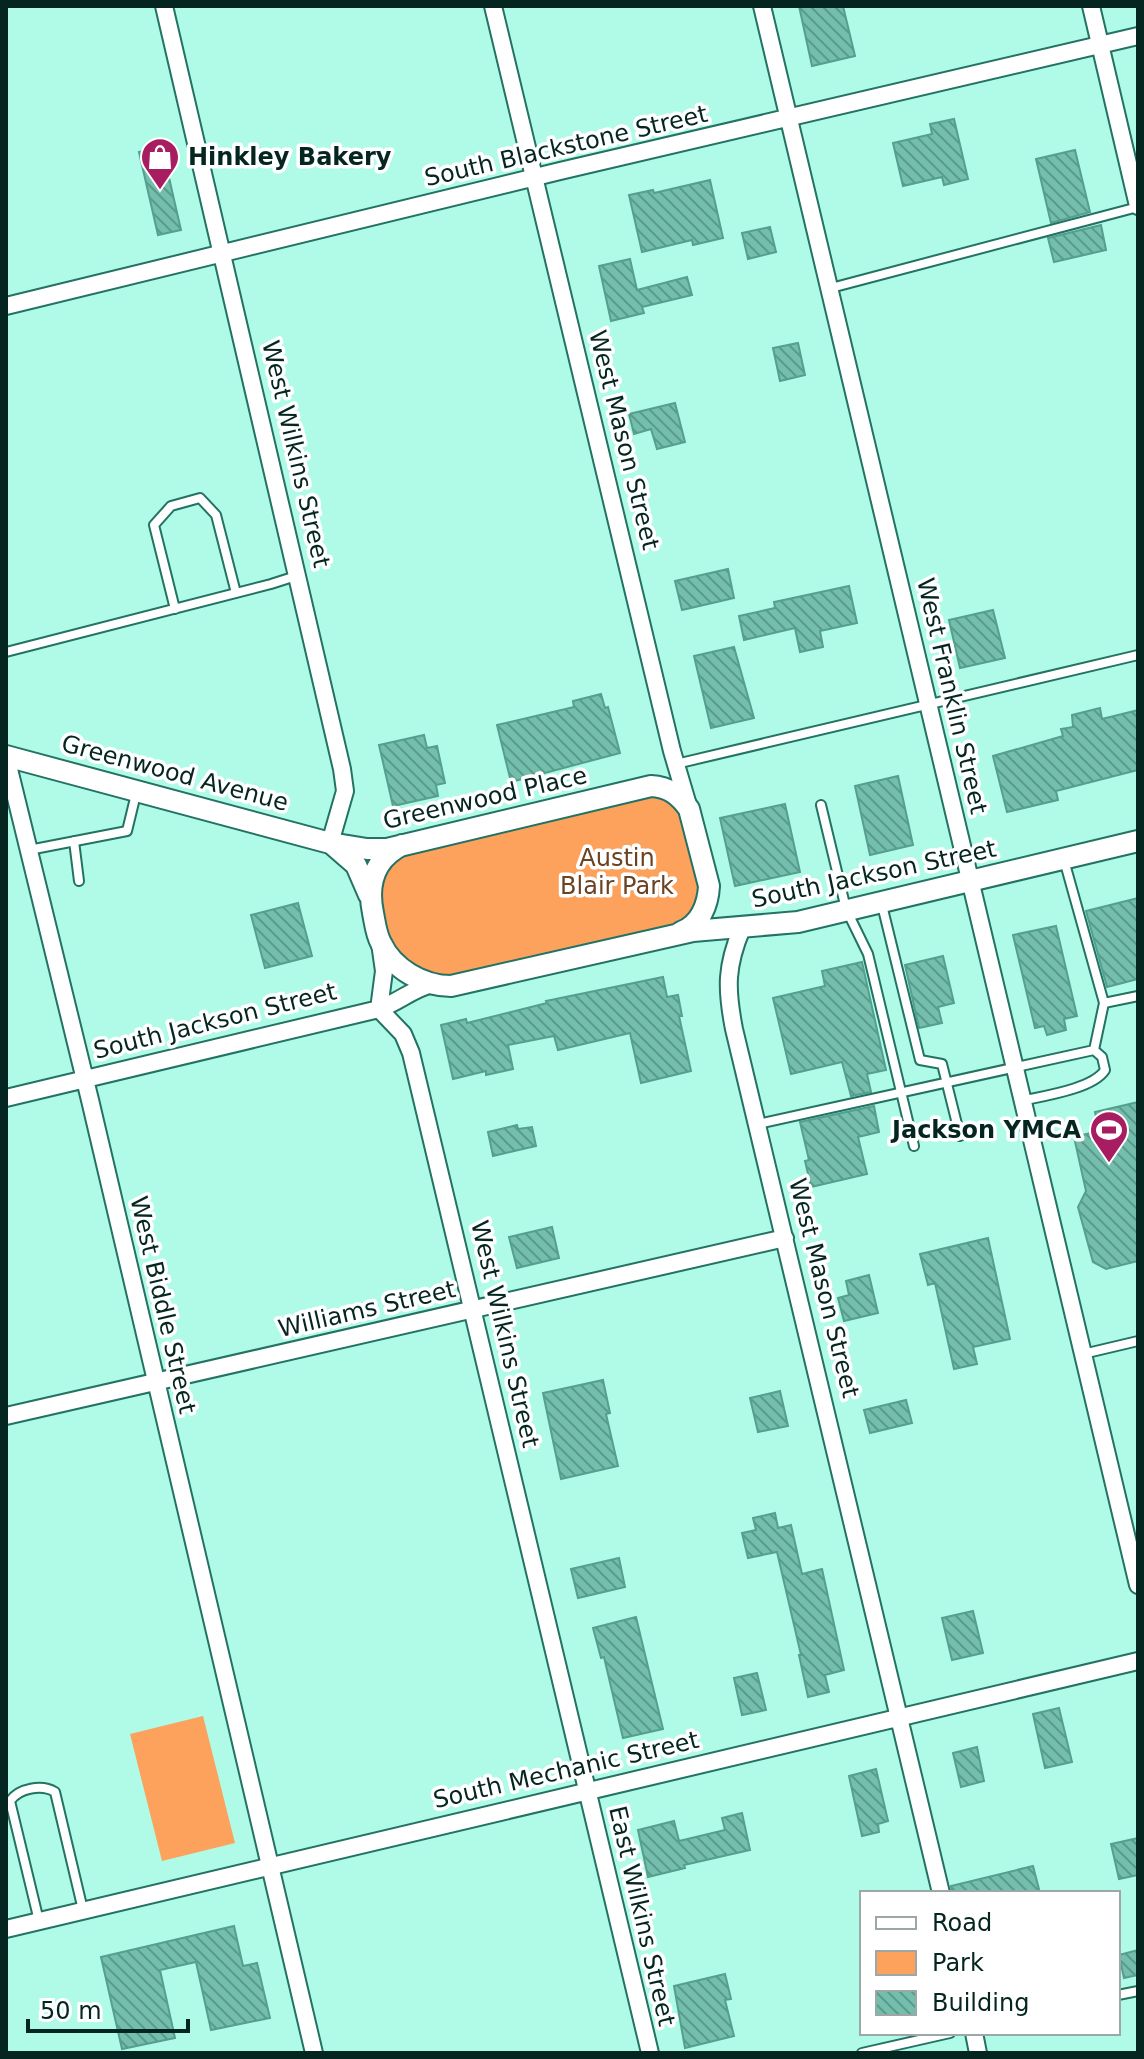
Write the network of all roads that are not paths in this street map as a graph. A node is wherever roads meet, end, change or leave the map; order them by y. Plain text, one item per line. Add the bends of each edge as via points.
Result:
1 (164, 6) edge
2 (493, 6) edge
3 (762, 6) edge
4 (1091, 6) edge
5 (1138, 36) edge
6 (1100, 45) junction
7 (788, 119) junction
8 (534, 178) junction
9 (1138, 206) edge
10 (222, 252) junction
11 (831, 288) junction
12 (6, 306) edge
13 (297, 575) junction
14 (236, 593) junction
15 (175, 609) junction
16 (6, 652) edge
17 (1138, 655) edge
18 (929, 705) junction
19 (6, 757) edge
20 (674, 757) junction
21 (651, 786) junction
22 (137, 790) junction
23 (821, 805) dead end
24 (689, 809) junction
25 (74, 841) junction
26 (1138, 841) edge
27 (330, 843) junction
28 (402, 845) junction
29 (28, 850) junction
30 (1064, 859) junction
31 (971, 880) junction
32 (79, 881) dead end
33 (709, 886) junction
34 (370, 900) junction
35 (881, 901) junction
36 (846, 909) junction
37 (742, 928) junction
38 (676, 934) junction
39 (379, 940) junction
40 (432, 984) junction
41 (1138, 996) edge
42 (1104, 1003) junction
43 (379, 1009) junction
44 (1094, 1050) junction
45 (1014, 1068) junction
46 (85, 1079) junction
47 (947, 1081) junction
48 (902, 1091) junction
49 (6, 1098) edge
50 (1021, 1101) junction
51 (758, 1124) junction
52 (960, 1136) dead end
53 (914, 1146) dead end
54 (785, 1238) junction
55 (473, 1310) junction
56 (1137, 1344) edge
57 (1082, 1354) junction
58 (156, 1381) junction
59 (6, 1416) edge
60 (1138, 1585) edge
61 (1138, 1661) edge
62 (900, 1715) junction
63 (587, 1790) junction
64 (270, 1865) junction
65 (941, 1891) edge
66 (83, 1910) junction
67 (39, 1921) junction
68 (6, 1929) edge
69 (941, 2035) edge
70 (314, 2053) edge
71 (650, 2053) edge
72 (862, 2053) edge

1 - 10 street, West Wilkins Street
2 - 8 street, West Mason Street
3 - 7 street, West Franklin Street
4 - 6 street
5 - 6 street, South Blackstone Street
6 - 7 street, South Blackstone Street
6 - 9 street
7 - 8 street, South Blackstone Street
7 - 11 street, West Franklin Street
8 - 10 street, South Blackstone Street
8 - 20 street, West Mason Street
9 - 11 lane
10 - 12 street, South Blackstone Street
10 - 13 street, West Wilkins Street
11 - 18 street, West Franklin Street
13 - 14 lane
13 - 27 street, West Wilkins Street via 344,782
14 - 15 lane
14 - 15 lane via 216,515 200,498 171,506 154,525
15 - 16 lane
17 - 18 lane
18 - 20 lane
18 - 31 street, West Franklin Street
19 - 22 street, Greenwood Avenue
19 - 29 street, West Biddle Street
20 - 21 street
20 - 24 street, West Mason Street
21 - 24 street via 668,789
21 - 28 street, Greenwood Place
22 - 25 lane via 127,831
22 - 27 street, Greenwood Avenue
23 - 36 lane
24 - 33 street, West Mason Street
25 - 29 lane
25 - 32 lane
26 - 30 street, South Jackson Street
27 - 28 street, Greenwood Place via 377,850
27 - 34 street via 356,865
28 - 34 street via 380,862
29 - 46 street, West Biddle Street
30 - 31 street, South Jackson Street
30 - 42 lane
31 - 35 street, South Jackson Street
31 - 45 street, West Franklin Street
33 - 37 street, West Mason Street via 722,914
33 - 38 street via 702,914 690,929
34 - 39 street
35 - 36 street, South Jackson Street
35 - 47 lane via 920,1060 942,1064
36 - 37 street, South Jackson Street
36 - 48 lane via 868,954
37 - 38 street, South Jackson Street
37 - 51 street, West Mason Street via 730,959 728,994
38 - 40 street, South Jackson Street via 463,985
39 - 40 street via 404,970
39 - 43 street via 384,971
40 - 43 street, South Jackson Street
41 - 42 lane
42 - 44 lane
43 - 46 street, South Jackson Street
43 - 55 street, West Wilkins Street via 403,1034 411,1053
44 - 45 lane
44 - 50 lane via 1102,1057 1101,1077
45 - 47 lane
45 - 50 street, West Franklin Street
46 - 49 street, South Jackson Street
46 - 58 street, West Biddle Street
47 - 48 lane
47 - 52 lane
48 - 51 lane
48 - 53 lane
50 - 57 street, West Franklin Street
51 - 54 street, West Mason Street
54 - 55 street, Williams Street
54 - 62 street, West Mason Street
55 - 58 street, Williams Street
55 - 63 street, West Wilkins Street
56 - 57 lane
57 - 60 street, West Franklin Street
58 - 59 street, Williams Street
58 - 64 street, West Biddle Street
61 - 62 street, South Mechanic Street
62 - 63 street, South Mechanic Street
62 - 65 street, West Mason Street
63 - 64 street, South Mechanic Street
63 - 71 street, East Wilkins Street
64 - 66 street, South Mechanic Street
64 - 70 street, West Biddle Street
66 - 67 street, South Mechanic Street
66 - 67 lane via 55,1792 41,1787 10,1801
67 - 68 street, South Mechanic Street
69 - 72 lane

